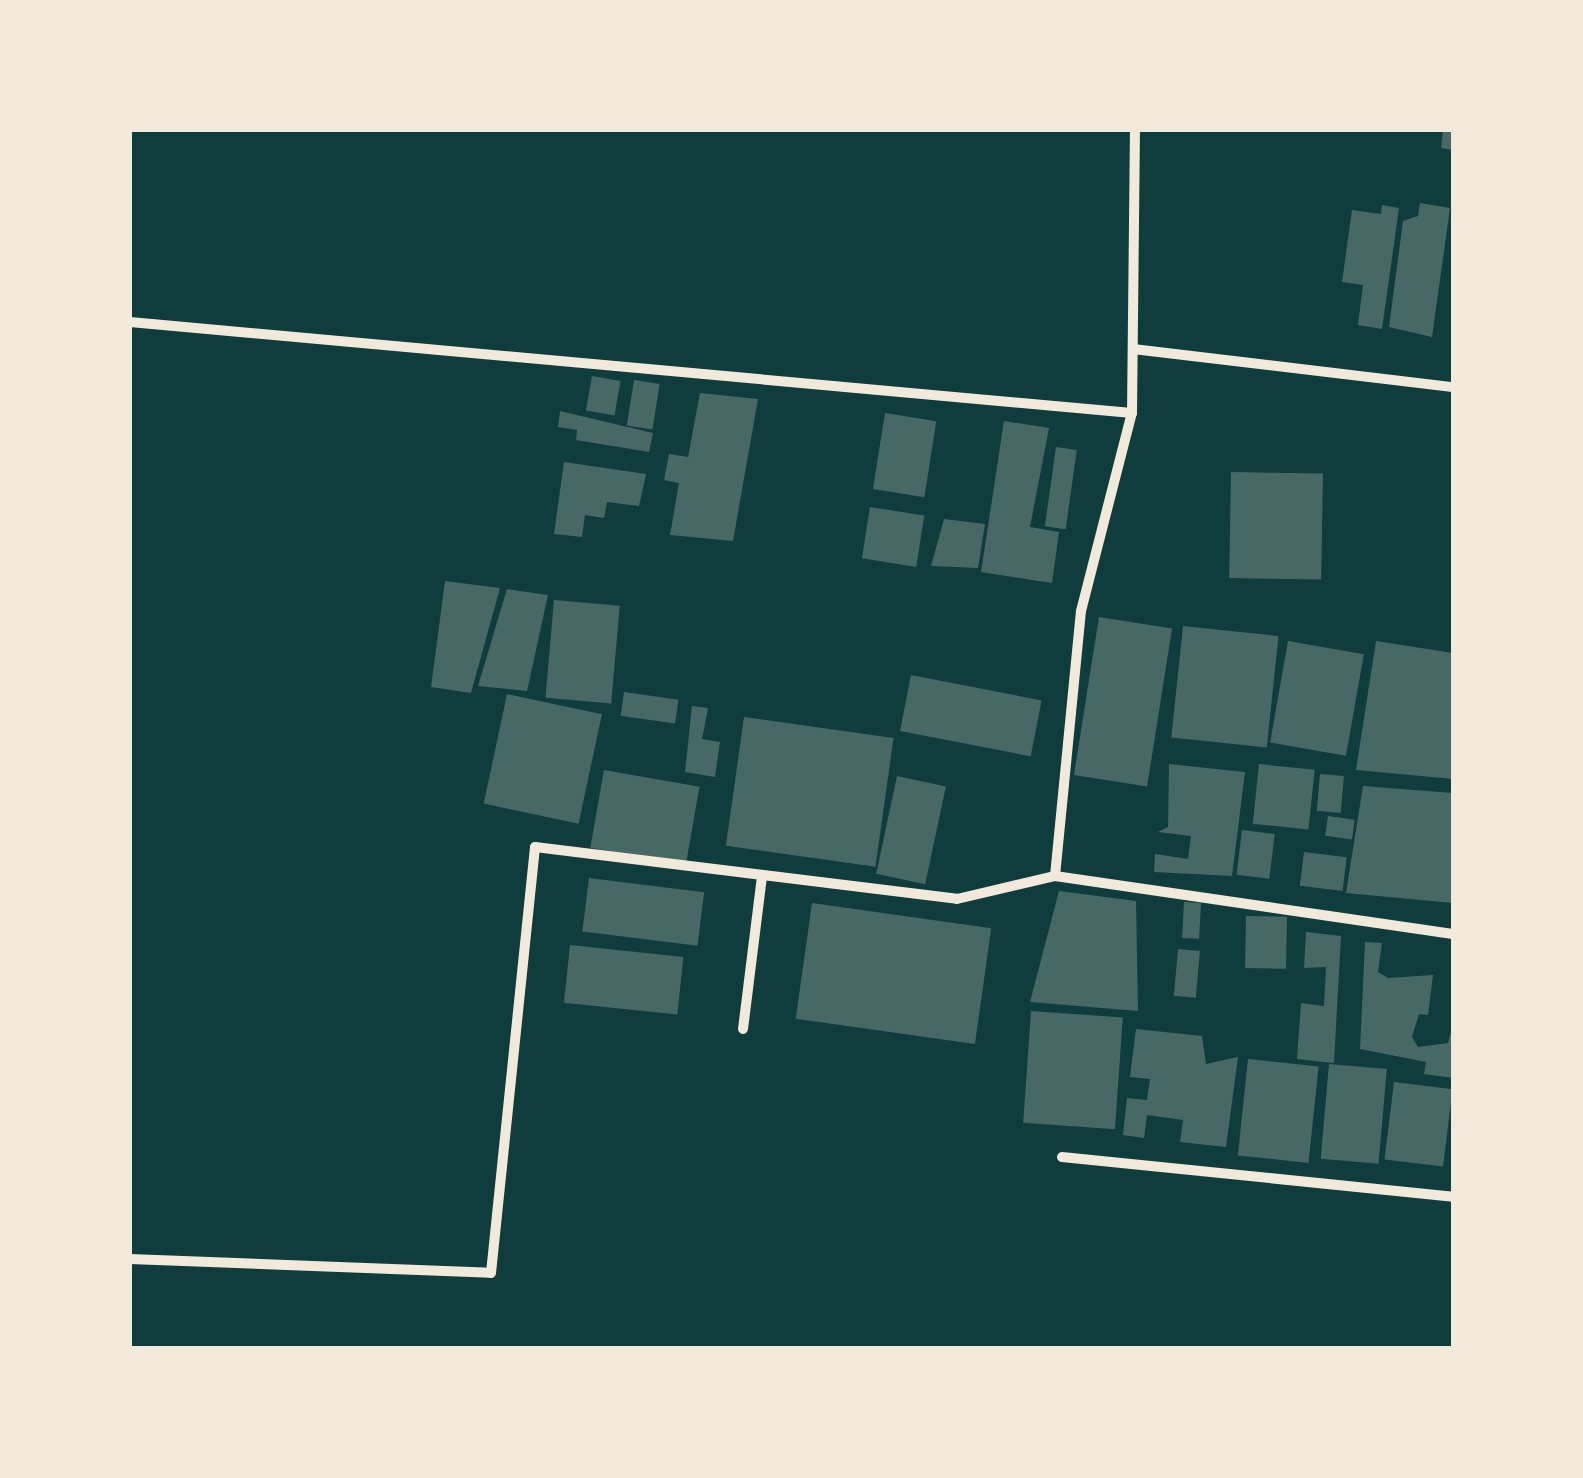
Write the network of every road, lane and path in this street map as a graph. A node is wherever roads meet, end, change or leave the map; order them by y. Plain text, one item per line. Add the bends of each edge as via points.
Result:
1 (1136, 130) edge
2 (130, 322) edge
3 (1133, 349) junction
4 (1453, 387) edge
5 (1132, 413) junction
6 (1055, 876) junction
7 (762, 877) junction
8 (1453, 934) edge
9 (744, 1029) dead end
10 (1062, 1157) dead end
11 (1453, 1197) edge
12 (130, 1258) edge

1 - 3 street
2 - 5 street
3 - 4 street
3 - 5 street
5 - 6 street via 1081,611
6 - 7 street via 958,900
6 - 8 street
7 - 9 street
7 - 12 street via 534,847 491,1273
10 - 11 street

